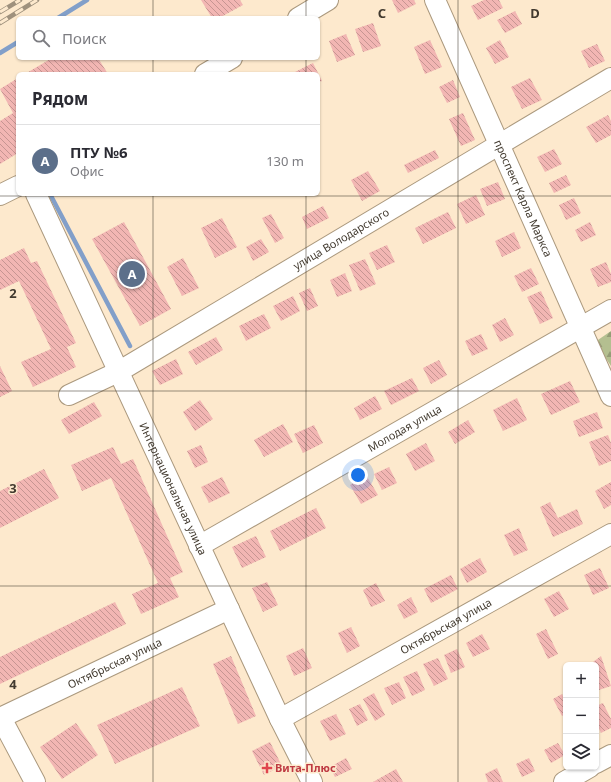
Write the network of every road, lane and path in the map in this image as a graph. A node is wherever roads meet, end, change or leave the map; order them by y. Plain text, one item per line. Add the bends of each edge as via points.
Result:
1 (328, 0) edge
2 (435, 0) edge
3 (301, 16) edge
4 (229, 60) edge
5 (208, 72) edge
6 (611, 78) edge
7 (499, 144) junction
8 (16, 187) edge
9 (0, 195) edge
10 (37, 196) edge
11 (611, 310) edge
12 (580, 329) junction
13 (118, 372) junction
14 (69, 396) dead end
15 (611, 396) edge
16 (611, 534) edge
17 (199, 546) junction
18 (229, 609) junction
19 (0, 718) edge
20 (280, 719) junction
21 (611, 755) edge
22 (599, 761) edge
23 (585, 770) edge
24 (35, 782) edge
25 (312, 782) edge
26 (564, 782) edge

1 - 3 street
2 - 7 street, проспект Карла Маркса
4 - 5 street
6 - 7 street, улица Володарского
7 - 12 street, проспект Карла Маркса
7 - 13 street, улица Володарского
8 - 9 street
10 - 13 street, Интернациональная улица
11 - 12 street, Молодая улица
12 - 15 street, проспект Карла Маркса
12 - 17 street, Молодая улица
13 - 14 street, улица Володарского
13 - 17 street, Интернациональная улица
16 - 20 street, Октябрьская улица
17 - 18 street, Интернациональная улица
18 - 19 street, Октябрьская улица
18 - 20 street, Интернациональная улица
19 - 24 street
20 - 25 street, Интернациональная улица
21 - 22 street
23 - 26 street

